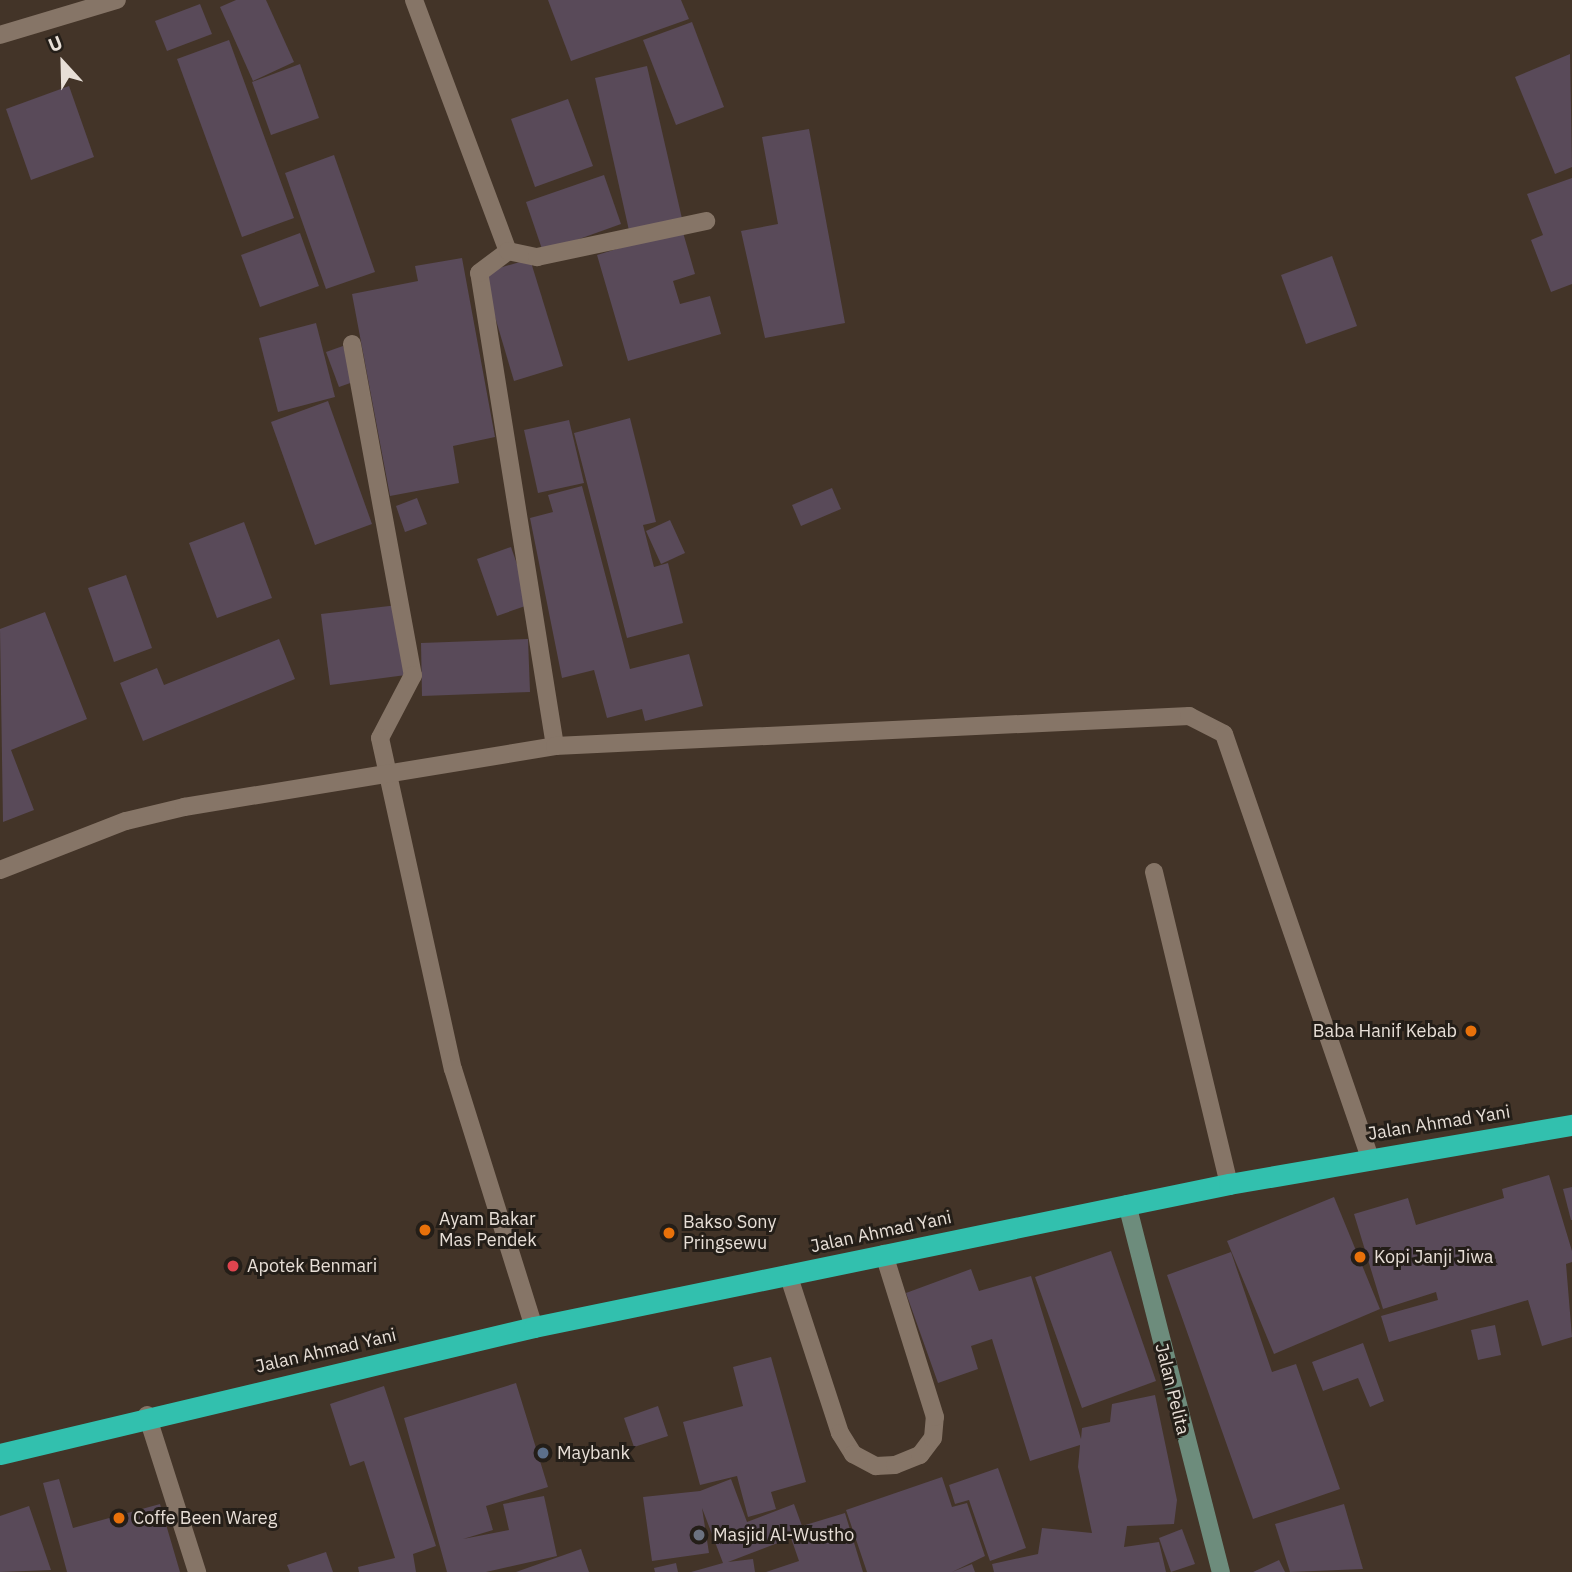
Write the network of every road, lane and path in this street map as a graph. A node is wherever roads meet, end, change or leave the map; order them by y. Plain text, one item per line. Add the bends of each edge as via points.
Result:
1 (117, 0) edge
2 (414, 0) edge
3 (0, 35) edge
4 (706, 221) dead end
5 (508, 251) junction
6 (352, 344) dead end
7 (555, 746) junction
8 (386, 771) junction
9 (0, 870) edge
10 (1154, 872) dead end
11 (1572, 1125) edge
12 (1370, 1157) junction
13 (1229, 1184) junction
14 (1127, 1204) junction
15 (884, 1254) junction
16 (788, 1274) junction
17 (534, 1327) junction
18 (147, 1415) junction
19 (0, 1454) edge
20 (197, 1572) edge
21 (1221, 1572) edge

1 - 3 street
2 - 5 street
4 - 5 street via 537,257
5 - 7 street via 478,273 479,292
6 - 8 street via 413,676 380,738
7 - 8 street
7 - 12 street via 1189,716 1224,734
8 - 9 street via 126,821
8 - 17 street via 453,1069
10 - 13 street
11 - 12 highway, Jalan Ahmad Yani
12 - 13 highway, Jalan Ahmad Yani
13 - 14 highway, Jalan Ahmad Yani
14 - 15 highway, Jalan Ahmad Yani
14 - 21 street, Jalan Pelita
15 - 16 highway, Jalan Ahmad Yani
15 - 16 street via 935,1417 933,1438 920,1455 895,1465 876,1466 853,1454 840,1433
16 - 17 highway, Jalan Ahmad Yani
17 - 18 highway, Jalan Ahmad Yani
18 - 19 highway, Jalan Ahmad Yani
18 - 20 street

